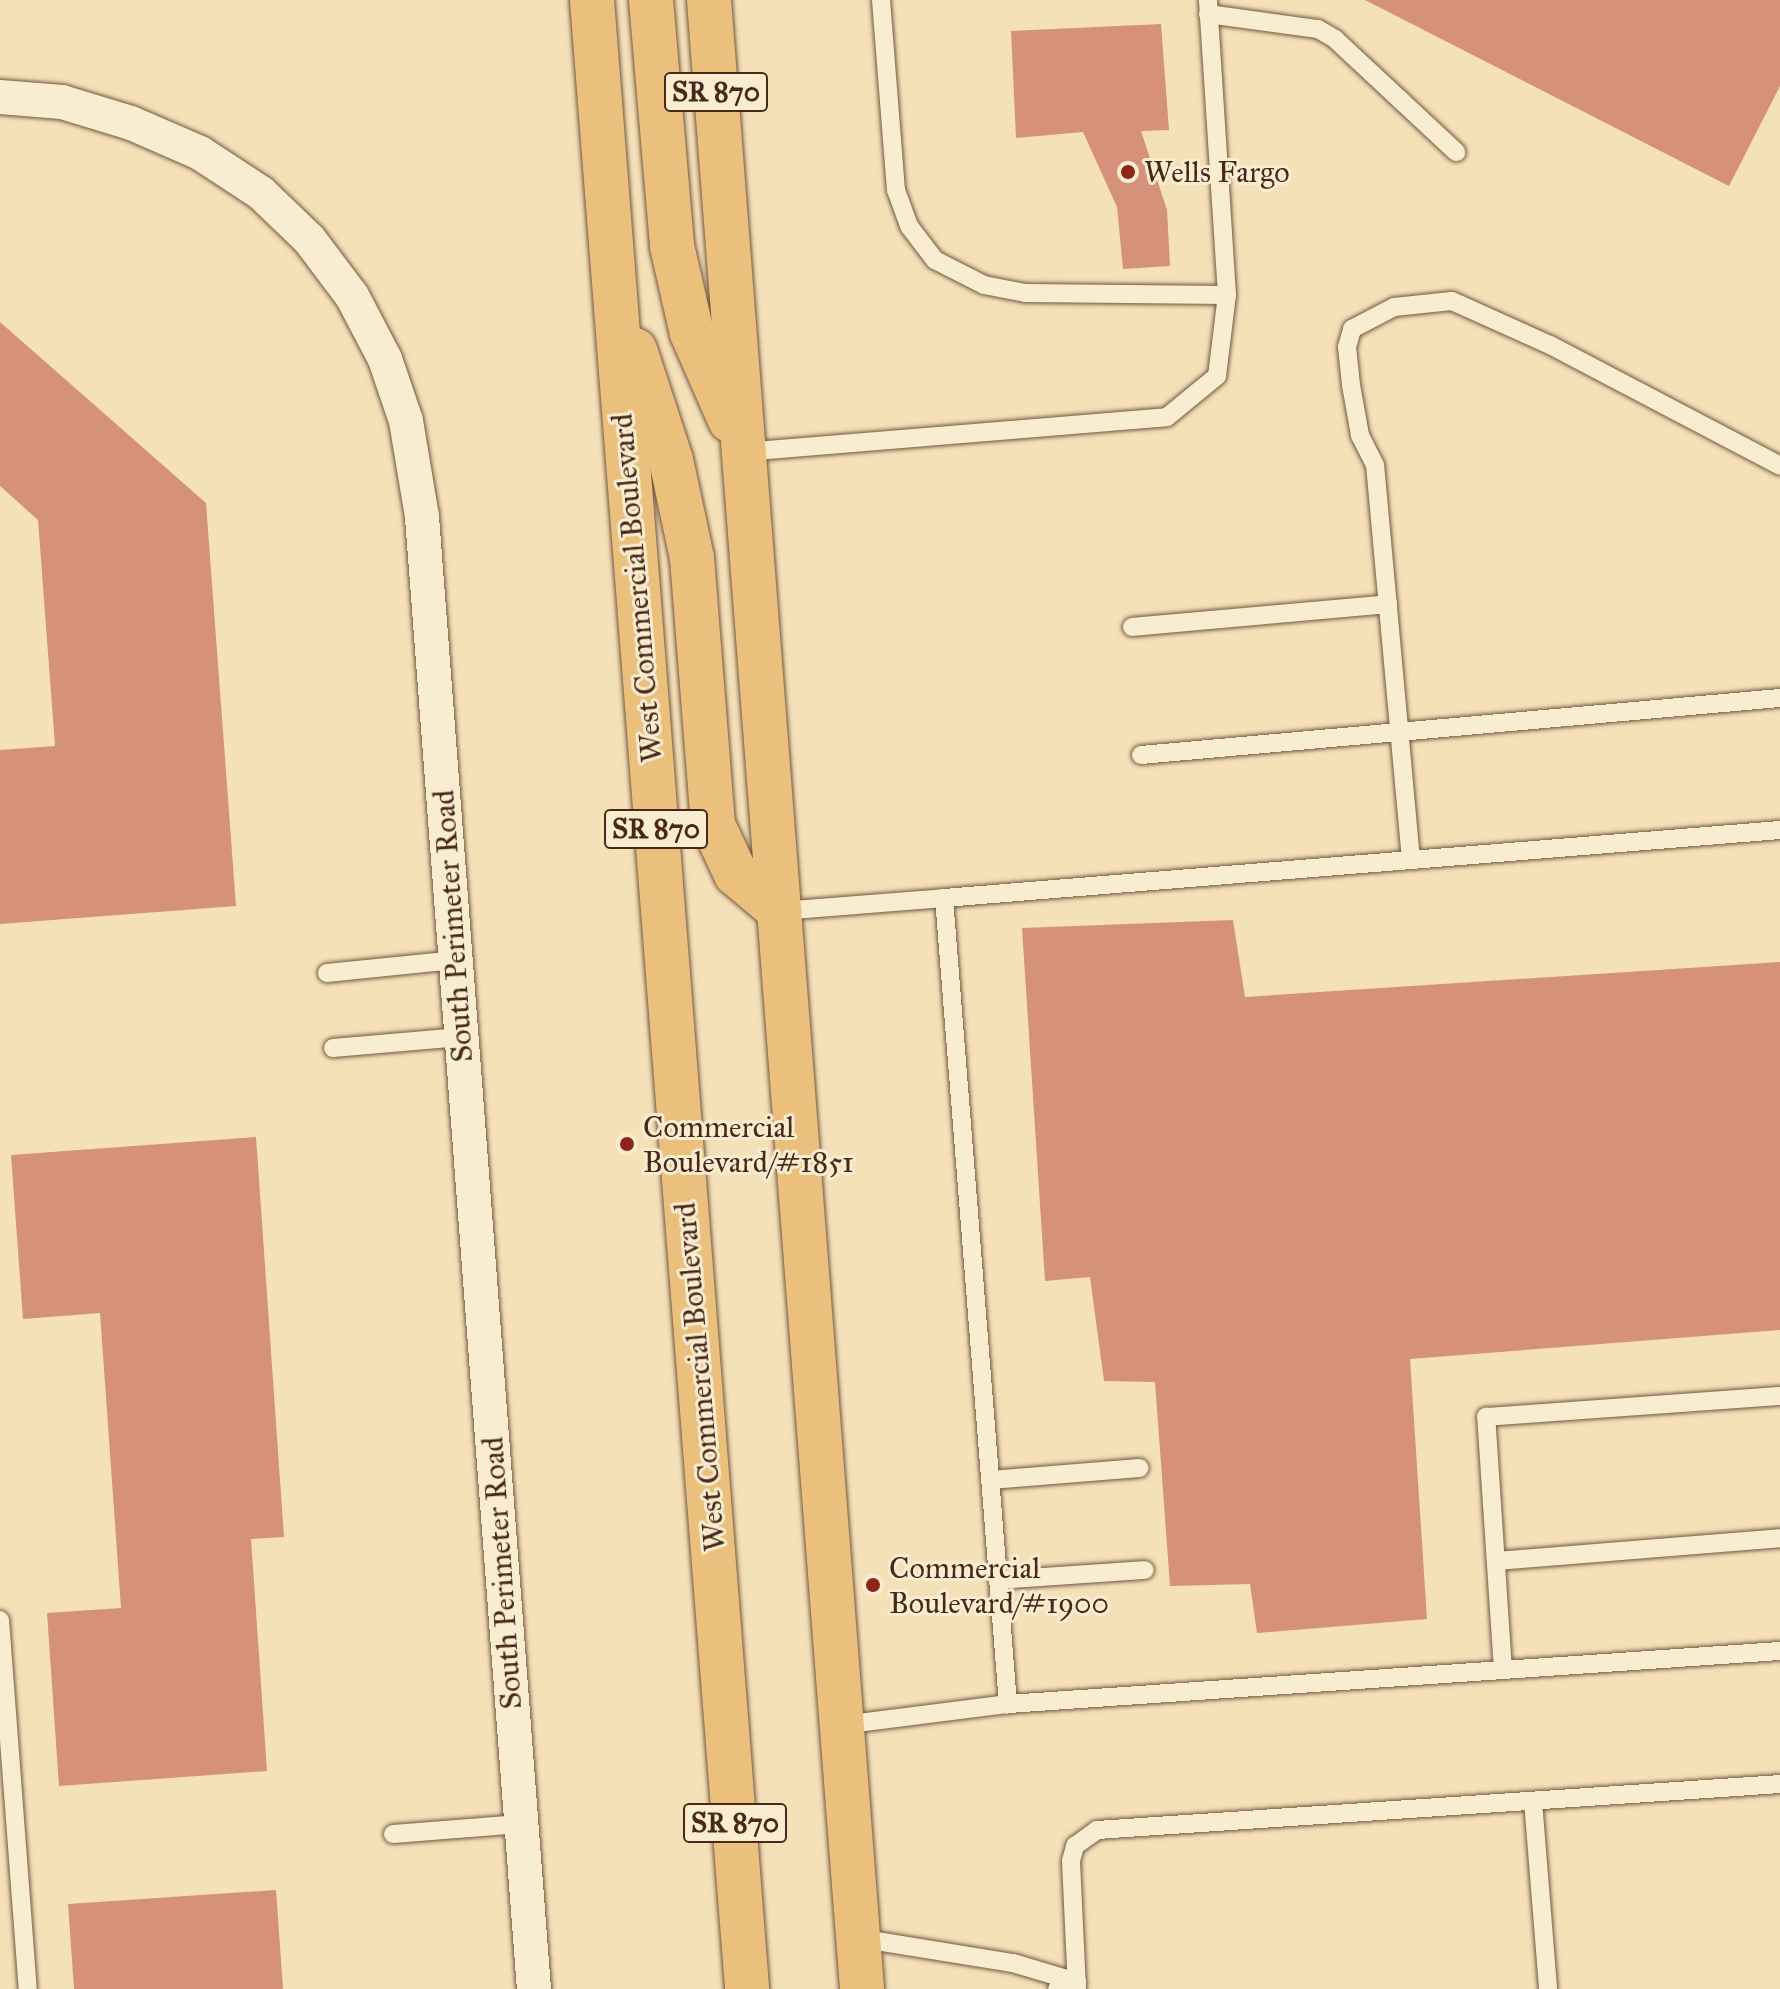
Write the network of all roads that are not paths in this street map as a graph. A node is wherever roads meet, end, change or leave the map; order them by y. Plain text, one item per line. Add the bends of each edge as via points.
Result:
1 (592, 0) edge
2 (651, 0) edge
3 (709, 0) edge
4 (881, 0) edge
5 (1208, 7) edge
6 (0, 97) edge
7 (1456, 152) dead end
8 (613, 283) junction
9 (1227, 295) junction
10 (743, 452) junction
11 (1780, 466) edge
12 (1388, 604) junction
13 (1132, 627) dead end
14 (1780, 698) edge
15 (1399, 732) junction
16 (1141, 755) dead end
17 (1780, 830) edge
18 (1411, 860) junction
19 (944, 898) junction
20 (780, 911) junction
21 (456, 960) junction
22 (327, 973) dead end
23 (461, 1037) junction
24 (333, 1048) dead end
25 (1780, 1396) edge
26 (1140, 1468) dead end
27 (990, 1480) junction
28 (1780, 1538) edge
29 (1496, 1561) junction
30 (1145, 1570) dead end
31 (998, 1580) junction
32 (0, 1620) edge
33 (1780, 1651) edge
34 (1503, 1670) junction
35 (1008, 1704) junction
36 (842, 1725) junction
37 (1780, 1784) edge
38 (1533, 1801) junction
39 (521, 1824) junction
40 (393, 1834) dead end
41 (858, 1938) junction
42 (1077, 1986) edge
43 (28, 1989) edge
44 (534, 1989) edge
45 (747, 1989) edge
46 (862, 1989) edge
47 (1057, 1989) edge
48 (1548, 1989) edge

1 - 8 highway, West Commercial Boulevard / SR 870
2 - 10 highway via 672,246 692,333
3 - 10 highway, SR 870
4 - 9 lane via 896,190 909,226 935,260 984,285 1025,293
5 - 7 lane via 1318,29
5 - 9 lane
6 - 21 street, South Perimeter Road via 95,111 168,137 233,171 309,239 368,325 397,390 418,482
8 - 20 highway via 671,460 692,558 713,825 736,874
8 - 45 highway, West Commercial Boulevard / SR 870
9 - 10 lane via 1217,376 1167,417
10 - 20 highway, SR 870
11 - 12 lane via 1550,345 1452,301 1394,307 1352,329 1347,347 1360,435 1375,465
12 - 13 lane
12 - 15 lane
14 - 15 lane
15 - 16 lane
15 - 18 lane
17 - 18 lane
18 - 19 lane
19 - 20 lane
19 - 27 lane
20 - 36 highway, SR 870
21 - 22 lane
21 - 23 street, South Perimeter Road
23 - 24 lane
23 - 39 street, South Perimeter Road
25 - 29 lane via 1486,1417
26 - 27 lane
27 - 31 lane
28 - 29 lane
29 - 34 lane
30 - 31 lane
31 - 35 lane
32 - 43 lane
33 - 34 lane
34 - 35 lane
35 - 36 lane
36 - 41 highway, SR 870
37 - 38 lane
38 - 42 lane via 1097,1830 1075,1846 1071,1861
38 - 48 lane
39 - 40 lane
39 - 44 street, South Perimeter Road
41 - 42 lane via 1013,1963
41 - 46 highway, SR 870
42 - 47 lane

